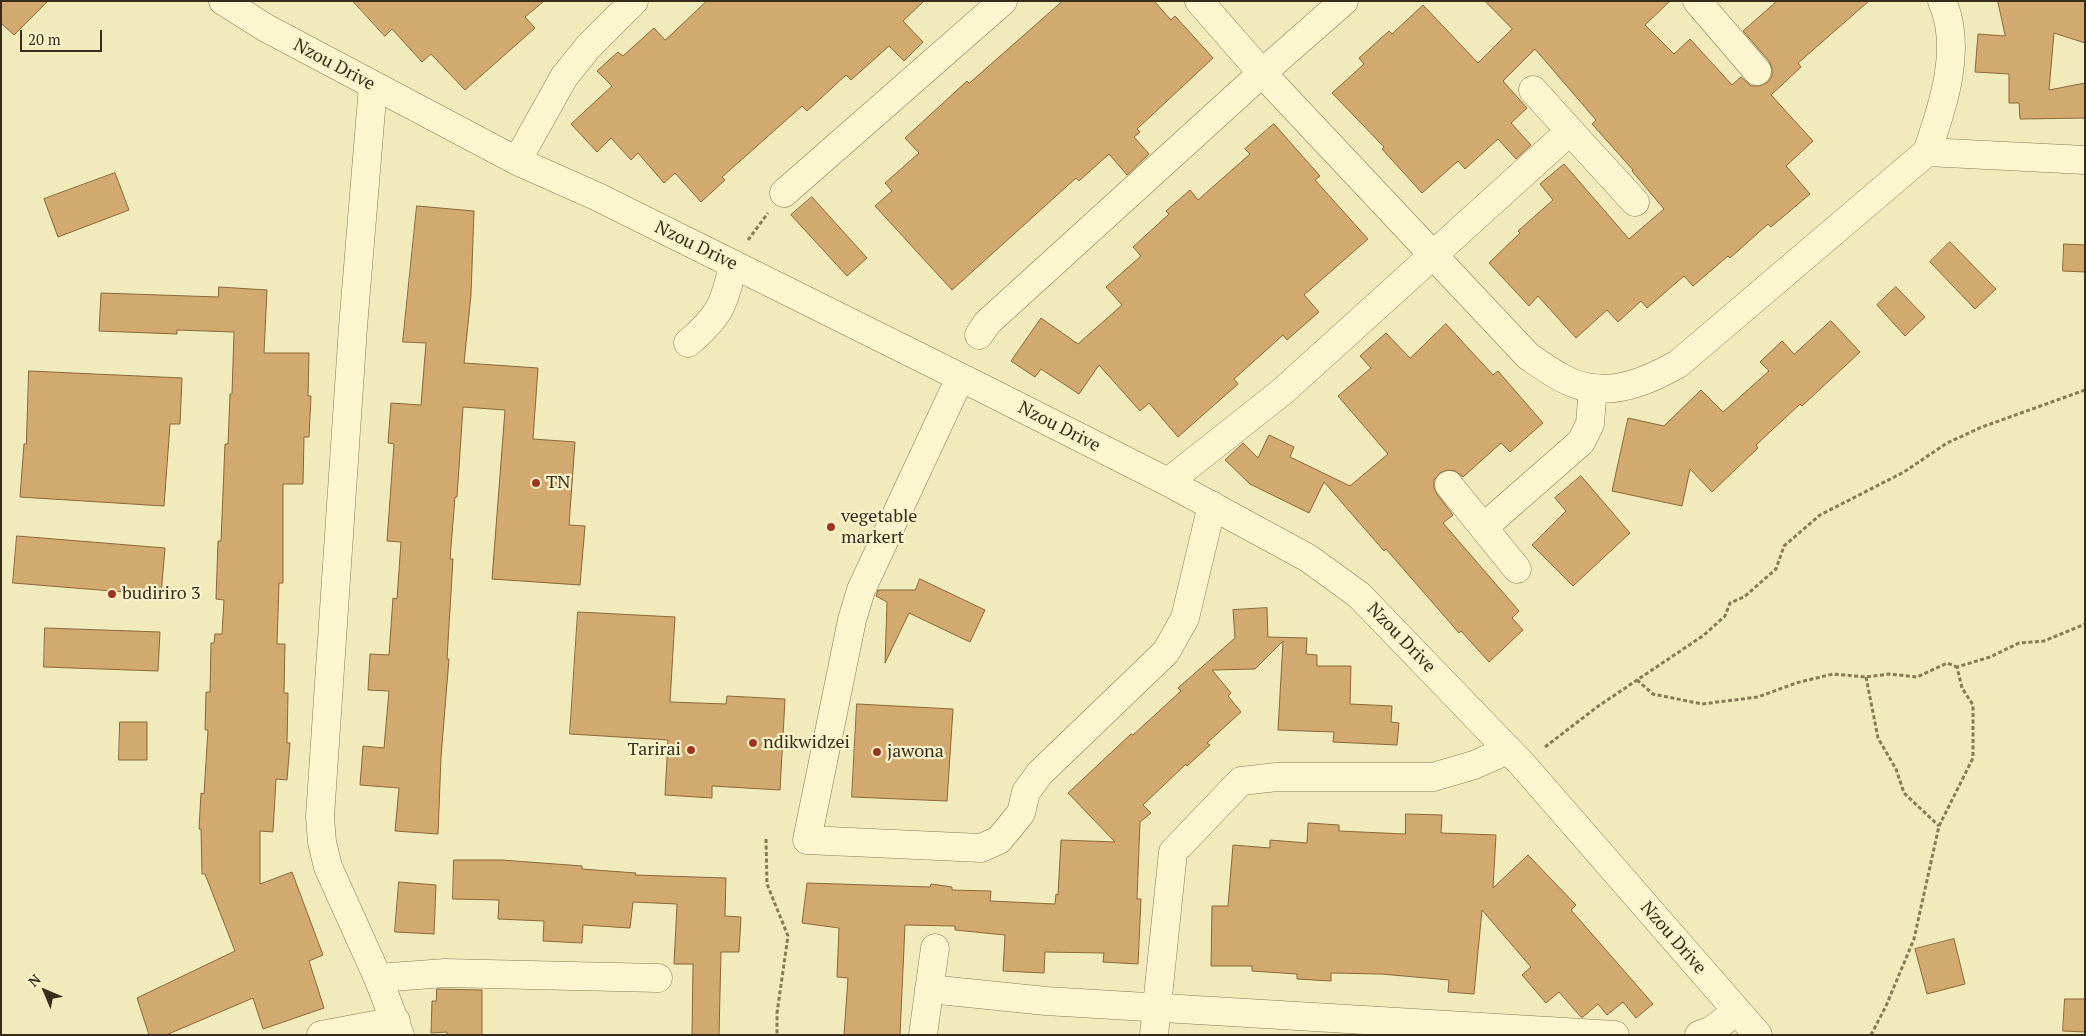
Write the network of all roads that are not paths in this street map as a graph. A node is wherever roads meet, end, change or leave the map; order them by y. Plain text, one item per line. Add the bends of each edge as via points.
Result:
1 (223, 1) edge
2 (634, 1) edge
3 (1003, 1) edge
4 (1199, 1) edge
5 (1344, 1) edge
6 (1942, 1) edge
7 (1705, 4) edge
8 (1757, 71) dead end
9 (1262, 73) junction
10 (374, 86) junction
11 (1533, 90) dead end
12 (1570, 131) junction
13 (1927, 152) junction
14 (2085, 160) edge
15 (518, 161) junction
16 (784, 193) road end
17 (1635, 202) dead end
18 (1432, 254) junction
19 (733, 264) junction
20 (979, 335) dead end
21 (688, 343) dead end
22 (960, 378) junction
23 (1593, 388) junction
24 (1168, 482) junction
25 (1448, 485) dead end
26 (1212, 505) junction
27 (1484, 527) junction
28 (1518, 569) dead end
29 (1515, 757) junction
30 (935, 948) dead end
31 (378, 978) junction
32 (658, 978) dead end
33 (929, 989) junction
34 (1738, 1012) junction
35 (1155, 1022) edge
36 (398, 1028) edge
37 (320, 1035) edge
38 (923, 1035) edge
39 (1615, 1035) edge
40 (1699, 1035) edge
41 (1758, 1035) edge

1 - 10 street, Nzou Drive
2 - 15 street via 588,47 564,77
3 - 16 street
4 - 9 street
5 - 9 street
6 - 13 street via 1948,15 1951,48 1946,88
7 - 8 street
9 - 18 street
9 - 20 street via 987,323
10 - 15 street, Nzou Drive
10 - 31 street via 320,817 328,867
11 - 12 street
12 - 17 street
12 - 18 street
13 - 14 street
13 - 23 street via 1678,364 1656,377 1627,386
15 - 19 street, Nzou Drive
18 - 23 street via 1528,356 1549,371
18 - 24 street via 1283,391
19 - 21 street via 727,295 718,313
19 - 22 street, Nzou Drive
22 - 24 street, Nzou Drive
22 - 26 street via 861,590 807,840 981,848 999,840 1021,813 1026,792 1040,773 1166,652 1185,618
23 - 27 street via 1590,424 1581,442
24 - 26 street, Nzou Drive
25 - 27 street
26 - 29 street, Nzou Drive via 1308,558 1359,595
27 - 28 street
29 - 34 street, Nzou Drive
29 - 35 street via 1433,777 1277,777 1240,782 1173,852
30 - 33 street
31 - 32 street via 444,973
31 - 36 street
33 - 35 street via 1046,1001
33 - 38 street
34 - 40 street
34 - 41 street, Nzou Drive
35 - 39 street
36 - 37 street

